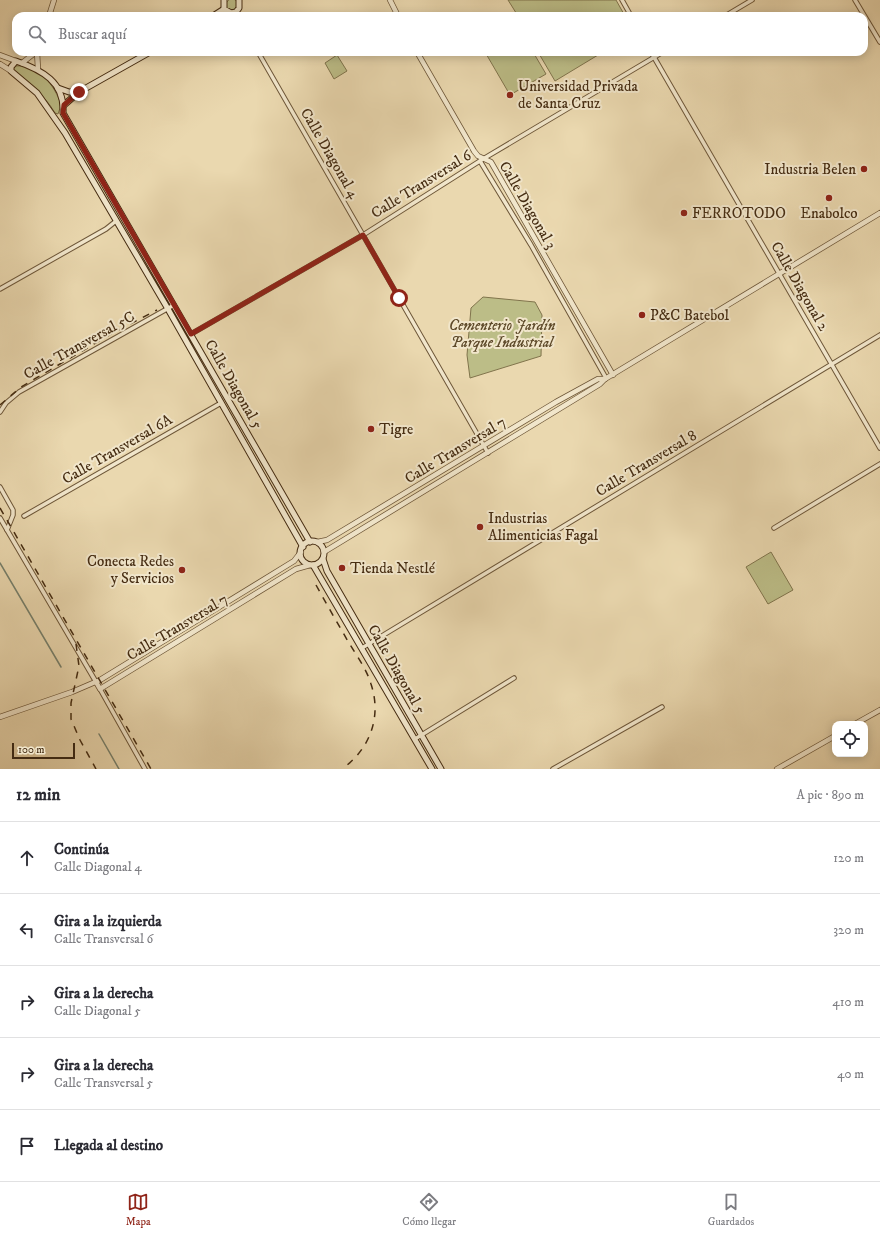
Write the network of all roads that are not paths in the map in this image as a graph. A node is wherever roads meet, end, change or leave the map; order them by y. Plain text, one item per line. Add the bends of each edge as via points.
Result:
1 (54, 0) edge
2 (224, 0) edge
3 (239, 0) edge
4 (390, 0) edge
5 (622, 0) edge
6 (752, 0) edge
7 (855, 0) edge
8 (224, 9) junction
9 (50, 12) edge
10 (219, 12) edge
11 (229, 12) edge
12 (238, 12) edge
13 (396, 12) edge
14 (629, 12) edge
15 (732, 12) edge
16 (862, 12) edge
17 (868, 22) edge
18 (880, 42) edge
19 (32, 56) edge
20 (37, 56) edge
21 (143, 56) edge
22 (260, 56) edge
23 (419, 56) edge
24 (0, 57) edge
25 (654, 57) joint
26 (16, 61) junction
27 (22, 63) junction
28 (0, 64) edge
29 (38, 69) junction
30 (11, 71) junction
31 (58, 88) junction
32 (79, 92) junction
33 (64, 105) junction
34 (63, 113) junction
35 (54, 115) junction
36 (482, 160) junction
37 (93, 168) junction
38 (86, 171) junction
39 (880, 213) edge
40 (116, 221) junction
41 (363, 235) junction
42 (152, 268) junction
43 (146, 271) junction
44 (780, 275) junction
45 (0, 289) edge
46 (174, 306) junction
47 (168, 309) junction
48 (191, 334) junction
49 (880, 335) edge
50 (832, 365) junction
51 (613, 375) junction
52 (606, 379) junction
53 (221, 403) junction
54 (0, 412) edge
55 (245, 427) junction
56 (237, 431) junction
57 (484, 446) junction
58 (880, 448) edge
59 (488, 453) junction
60 (880, 464) edge
61 (0, 487) edge
62 (374, 513) junction
63 (24, 516) dead end
64 (0, 518) edge
65 (378, 519) junction
66 (774, 528) dead end
67 (7, 530) junction
68 (310, 542) junction
69 (317, 542) junction
70 (302, 550) junction
71 (324, 552) junction
72 (323, 559) junction
73 (311, 565) junction
74 (251, 588) junction
75 (255, 595) junction
76 (183, 628) junction
77 (187, 636) junction
78 (369, 644) junction
79 (362, 648) junction
80 (128, 662) junction
81 (133, 668) junction
82 (514, 678) dead end
83 (96, 682) junction
84 (100, 689) junction
85 (662, 707) dead end
86 (880, 710) edge
87 (0, 717) edge
88 (860, 721) edge
89 (421, 735) junction
90 (832, 738) edge
91 (415, 739) junction
92 (145, 769) edge
93 (432, 769) edge
94 (441, 769) edge
95 (553, 769) edge
96 (777, 769) edge

1 - 9 street
2 - 8 main road
3 - 12 main road
4 - 13 street
5 - 14 street
6 - 15 street
7 - 16 street
8 - 10 main road
8 - 11 main road
17 - 18 street
19 - 27 street
20 - 29 street
21 - 32 main road
22 - 41 street, Calle Diagonal 4
23 - 36 street, Calle Diagonal 3 via 474,151
24 - 26 street
25 - 36 street, Calle Transversal 6
25 - 44 street, Calle Diagonal 2
26 - 27 main road
26 - 30 main road
27 - 29 main road
28 - 30 street, Calle Diagonal 5
29 - 31 main road
30 - 35 main road, Calle Diagonal 5 via 38,93
31 - 32 main road
31 - 33 main road
32 - 33 main road
33 - 34 main road
34 - 35 main road via 59,116
34 - 37 main road, Calle Diagonal 5
35 - 38 main road, Calle Diagonal 5
36 - 41 street, Calle Transversal 6
36 - 51 street, Calle Diagonal 3 via 491,162
36 - 52 street
37 - 38 street
37 - 42 main road, Calle Diagonal 5
38 - 40 main road, Calle Diagonal 5
39 - 44 street, Calle Transversal 7
40 - 43 main road, Calle Diagonal 5
40 - 45 street
41 - 48 street, Calle Transversal 6
41 - 57 street, Calle Diagonal 4
42 - 43 street
42 - 46 main road, Calle Diagonal 5
43 - 47 main road, Calle Diagonal 5
44 - 50 street, Calle Diagonal 2
44 - 51 street, Calle Transversal 7
46 - 47 street, Calle Transversal 5C
46 - 48 main road, Calle Diagonal 5
47 - 53 main road, Calle Diagonal 5
47 - 54 street, Calle Transversal 5C via 19,392
48 - 55 main road, Calle Diagonal 5
49 - 50 street, Calle Transversal 8
50 - 58 street, Calle Diagonal 2
50 - 78 street, Calle Transversal 8
51 - 52 street, Calle Transversal 7
52 - 57 street, Calle Transversal 7 via 598,379 556,402
52 - 59 street, Calle Transversal 7
53 - 56 main road, Calle Diagonal 5
53 - 63 street, Calle Transversal 6A
55 - 56 main road
55 - 68 main road, Calle Diagonal 5
56 - 70 main road, Calle Diagonal 5
57 - 59 street, Calle Diagonal 4
57 - 62 street, Calle Transversal 7
59 - 65 street, Calle Transversal 7
60 - 66 street
61 - 67 street via 13,510
62 - 65 street
62 - 69 street, Calle Transversal 7 via 327,540
64 - 67 street
65 - 71 street, Calle Transversal 7
67 - 83 street
68 - 69 main road
68 - 70 main road
69 - 71 main road
70 - 73 main road via 302,559
70 - 74 street, Calle Transversal 7 via 294,561
71 - 72 main road
72 - 73 main road
72 - 78 main road, Calle Diagonal 5 via 327,571
73 - 75 street, Calle Transversal 7 via 296,569
73 - 79 main road, Calle Diagonal 5
74 - 75 street
74 - 76 street, Calle Transversal 7
75 - 77 street, Calle Transversal 7
76 - 77 street
76 - 80 street, Calle Transversal 7
77 - 81 street, Calle Transversal 7
78 - 79 street, Calle Transversal 8
78 - 89 main road, Calle Diagonal 5
79 - 91 main road, Calle Diagonal 5
80 - 81 street
80 - 83 street, Calle Transversal 7
81 - 84 street, Calle Transversal 7
82 - 89 street
83 - 84 street
83 - 87 street, Calle Transversal 7
84 - 92 street
85 - 95 street
86 - 88 street
89 - 91 street
89 - 94 main road, Calle Diagonal 5
90 - 96 street
91 - 93 main road, Calle Diagonal 5

